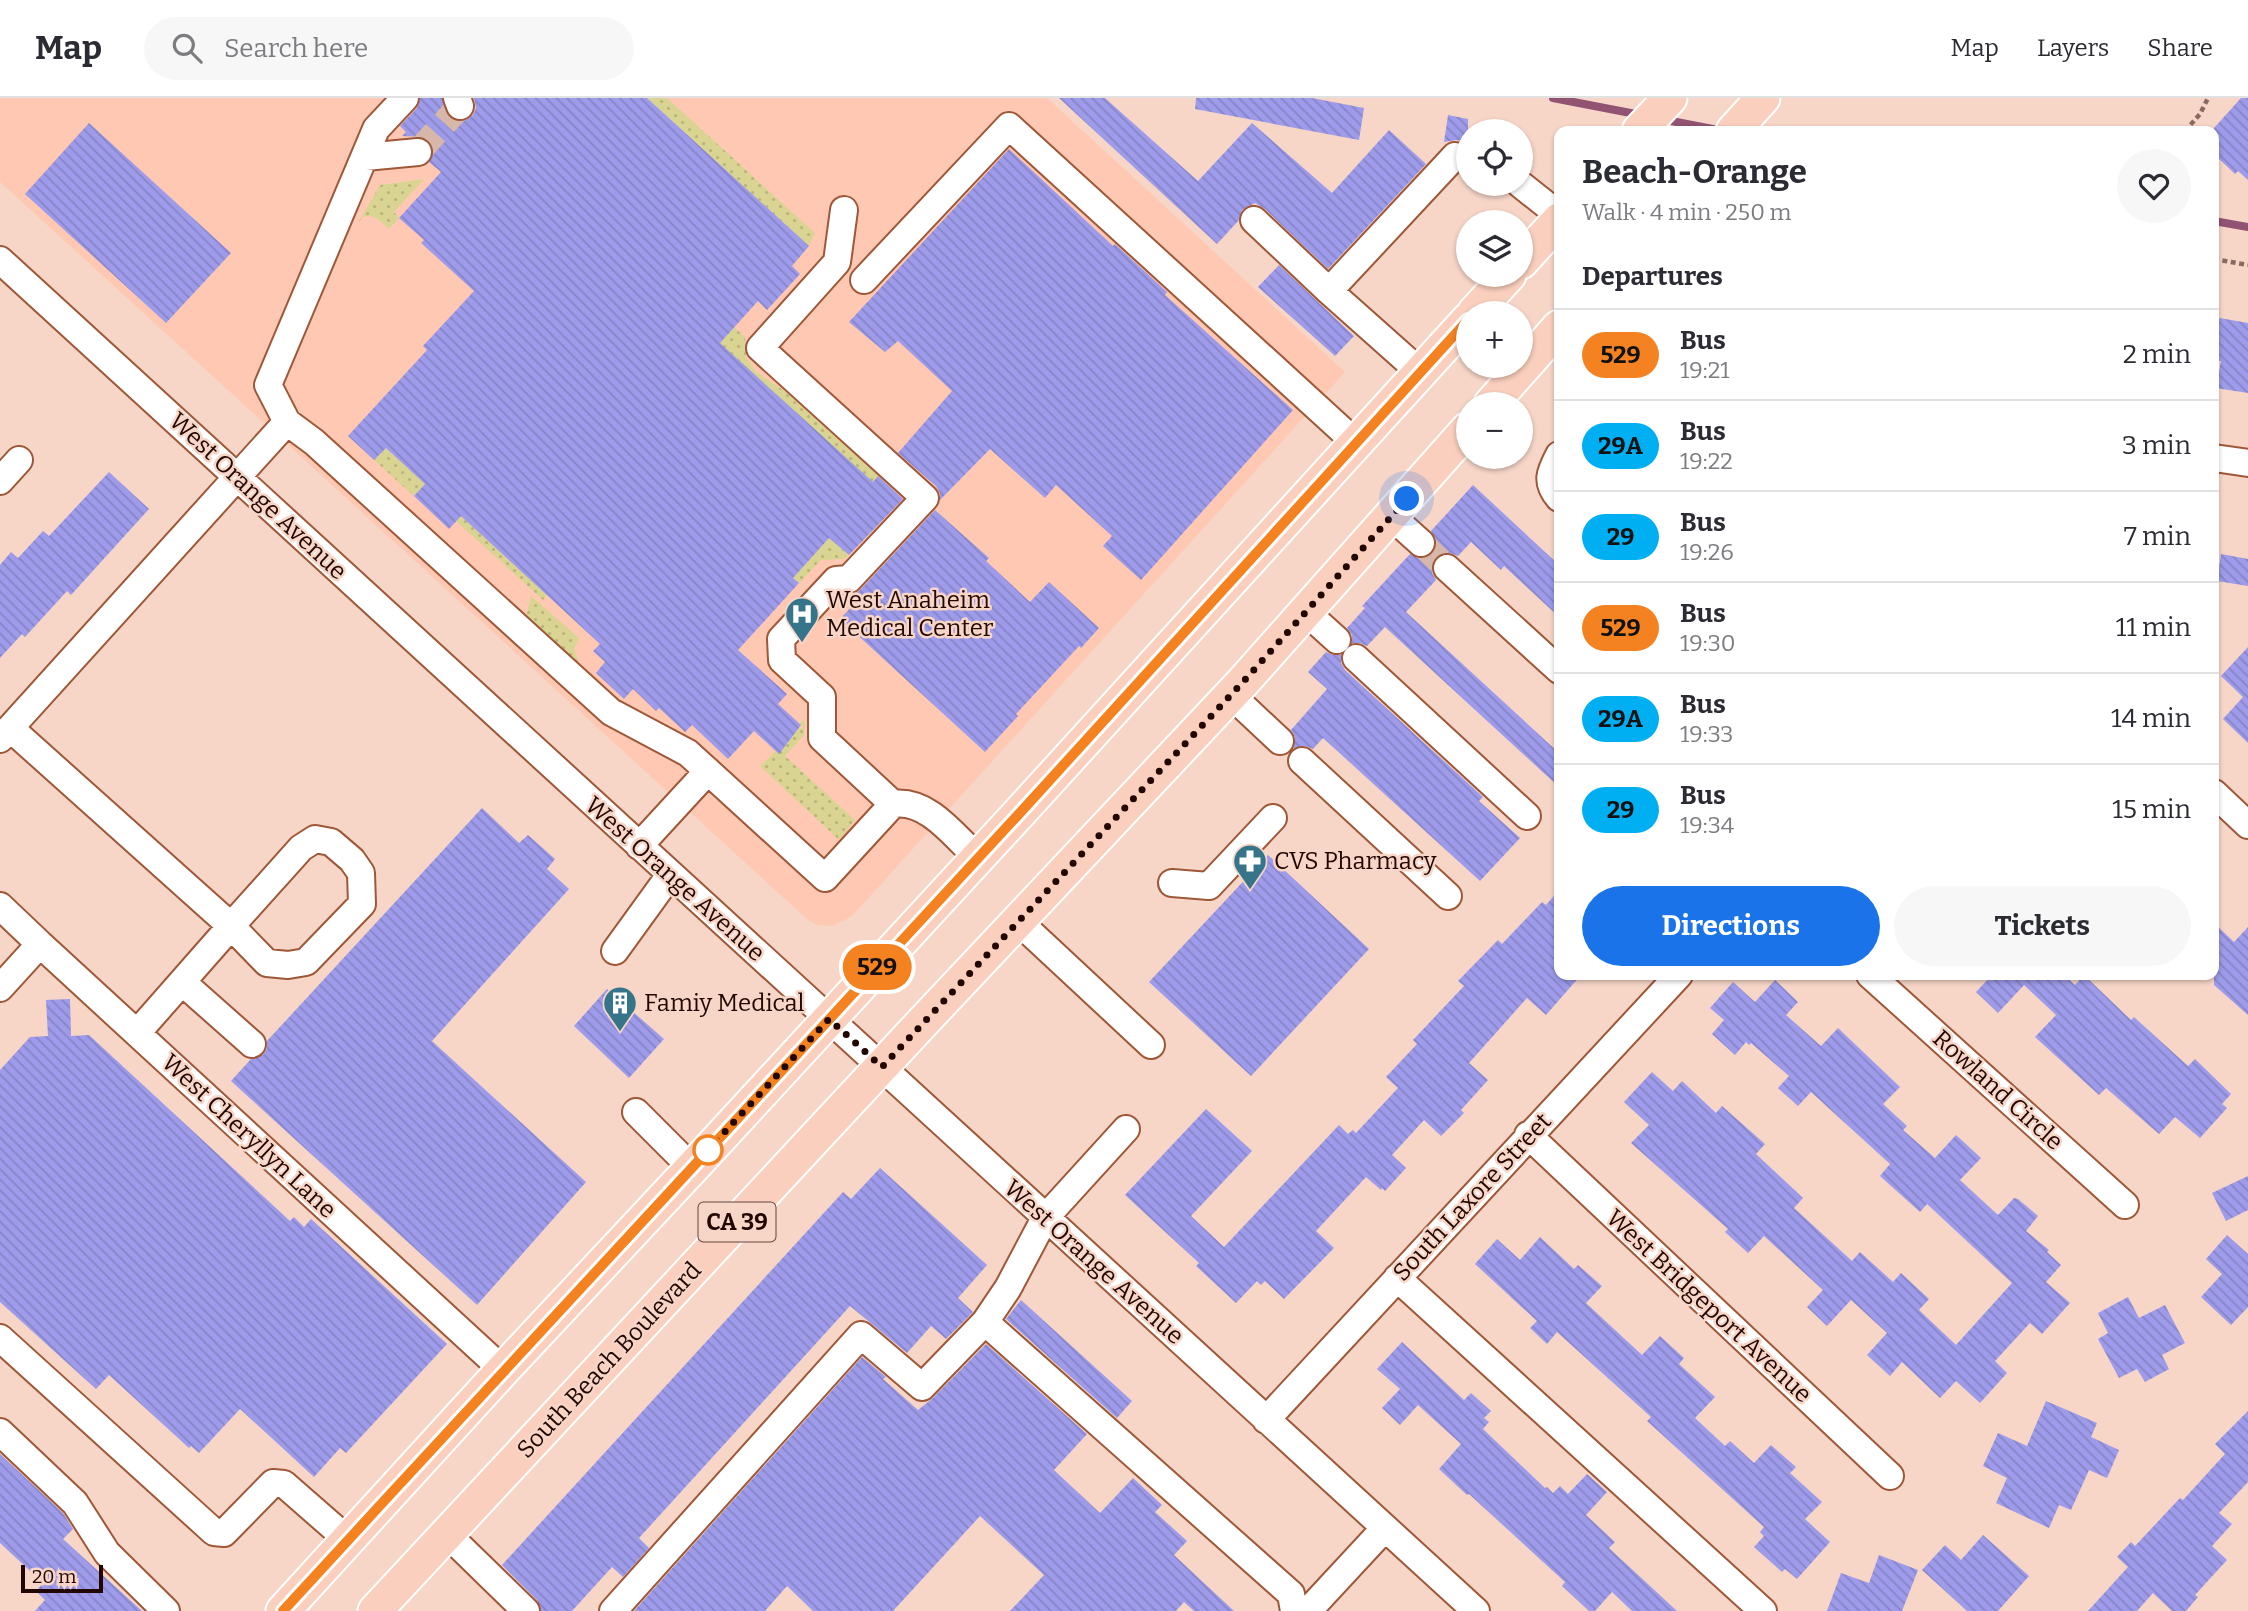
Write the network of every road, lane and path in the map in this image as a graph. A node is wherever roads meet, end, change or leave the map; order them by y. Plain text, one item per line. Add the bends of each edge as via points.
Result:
1 (405, 98) edge
2 (1670, 98) edge
3 (2208, 98) edge
4 (1761, 100) edge
5 (1644, 126) edge
6 (1738, 126) edge
7 (2189, 126) edge
8 (418, 152) tunnel mouth
9 (1456, 156) edge
10 (365, 157) junction
11 (1533, 195) edge
12 (844, 210) dead end
13 (1554, 213) edge
14 (1254, 220) dead end
15 (1554, 223) edge
16 (1533, 248) edge
17 (0, 260) edge
18 (2219, 260) edge
19 (2248, 265) edge
20 (864, 280) dead end
21 (1498, 287) edge
22 (1329, 291) junction
23 (1485, 301) edge
24 (1456, 333) edge
25 (1554, 333) edge
26 (1420, 372) junction
27 (1502, 392) edge
28 (287, 422) junction
29 (1356, 443) junction
30 (1456, 443) edge
31 (2219, 459) edge
32 (19, 460) dead end
33 (2248, 463) edge
34 (1554, 464) edge
35 (238, 478) junction
36 (0, 481) edge
37 (1554, 492) edge
38 (1391, 516) junction
39 (1421, 542) tunnel mouth
40 (1447, 568) tunnel mouth
41 (1306, 612) junction
42 (1554, 665) edge
43 (1231, 695) junction
44 (5, 734) edge
45 (1280, 741) dead end
46 (1302, 761) dead end
47 (708, 771) junction
48 (2219, 798) edge
49 (894, 804) junction
50 (1527, 816) dead end
51 (1273, 818) dead end
52 (2248, 825) edge
53 (639, 846) junction
54 (978, 858) junction
55 (670, 875) junction
56 (1172, 883) dead end
57 (1448, 896) dead end
58 (0, 906) edge
59 (1018, 921) junction
60 (231, 926) junction
61 (40, 944) junction
62 (615, 951) dead end
63 (1674, 980) edge
64 (1876, 980) edge
65 (182, 982) junction
66 (0, 988) edge
67 (829, 1019) junction
68 (137, 1033) junction
69 (252, 1044) dead end
70 (1150, 1045) dead end
71 (882, 1067) junction
72 (636, 1112) dead end
73 (1126, 1129) dead end
74 (1528, 1135) junction
75 (692, 1168) junction
76 (2125, 1205) dead end
77 (1045, 1218) junction
78 (1397, 1278) junction
79 (985, 1322) junction
80 (0, 1338) edge
81 (503, 1370) junction
82 (1266, 1420) junction
83 (0, 1432) edge
84 (1890, 1476) dead end
85 (1385, 1528) junction
86 (447, 1534) junction
87 (348, 1540) junction
88 (166, 1611) edge
89 (283, 1611) edge
90 (375, 1611) edge
91 (526, 1611) edge
92 (613, 1611) edge
93 (1294, 1611) edge
94 (1308, 1611) edge
95 (1476, 1611) edge
96 (1763, 1611) edge

1 - 10 street via 376,129
2 - 5 main road
3 - 7 path
4 - 6 main road
8 - 10 street
9 - 22 street
10 - 28 street via 268,385
11 - 13 street
12 - 49 street via 837,262 760,348 925,498 849,579 836,580 781,639 782,660 822,697 822,738
14 - 22 street
15 - 16 main road
17 - 35 street, West Orange Avenue
18 - 19 path
20 - 29 street via 1009,126
21 - 23 main road
22 - 26 street
24 - 26 main road, CA 39
25 - 27 main road
26 - 29 main road, CA 39
28 - 35 street
28 - 47 street via 611,712 688,753
29 - 54 main road, CA 39
30 - 38 main road, South Beach Boulevard / CA 39
31 - 33 street
32 - 36 street
34 - 37 street via 1550,472
35 - 44 street
35 - 53 street, West Orange Avenue
38 - 39 street
38 - 41 main road, South Beach Boulevard / CA 39
40 - 42 street
41 - 43 main road, South Beach Boulevard / CA 39
41 - 50 street
43 - 45 street
43 - 59 main road, South Beach Boulevard / CA 39
44 - 60 street
46 - 57 street
47 - 49 street via 825,878
47 - 53 street
48 - 52 street
49 - 54 street via 917,805 928,812
51 - 56 street via 1209,886
53 - 55 street, West Orange Avenue
54 - 67 main road, CA 39
55 - 62 street
55 - 67 street, West Orange Avenue
58 - 61 street, West Cheryllyn Lane
59 - 70 street
59 - 71 main road, South Beach Boulevard / CA 39
60 - 60 street via 301,848 315,839 331,842 361,873 362,904 306,962 267,963
60 - 65 street
61 - 66 street
61 - 68 street, West Cheryllyn Lane
63 - 74 street, South Laxore Street
64 - 76 street, Rowland Circle
65 - 68 street
65 - 69 street
67 - 71 street, West Orange Avenue
67 - 75 main road, CA 39
68 - 81 street, West Cheryllyn Lane
71 - 77 street, West Orange Avenue
71 - 86 main road, South Beach Boulevard / CA 39
72 - 75 street
73 - 77 street
74 - 78 street, South Laxore Street
74 - 84 street, West Bridgeport Avenue
75 - 81 main road, CA 39
77 - 79 street
77 - 82 street, West Orange Avenue
78 - 82 street, South Laxore Street
78 - 96 street
79 - 92 street via 922,1387 861,1335
79 - 93 street via 1291,1594
80 - 87 street via 214,1532 225,1533 273,1483 284,1484
81 - 87 main road, CA 39
82 - 85 street, West Orange Avenue
83 - 88 street via 75,1503 107,1553
85 - 94 street
85 - 95 street, West Orange Avenue
86 - 90 main road, South Beach Boulevard / CA 39
86 - 91 street
87 - 89 main road, CA 39

